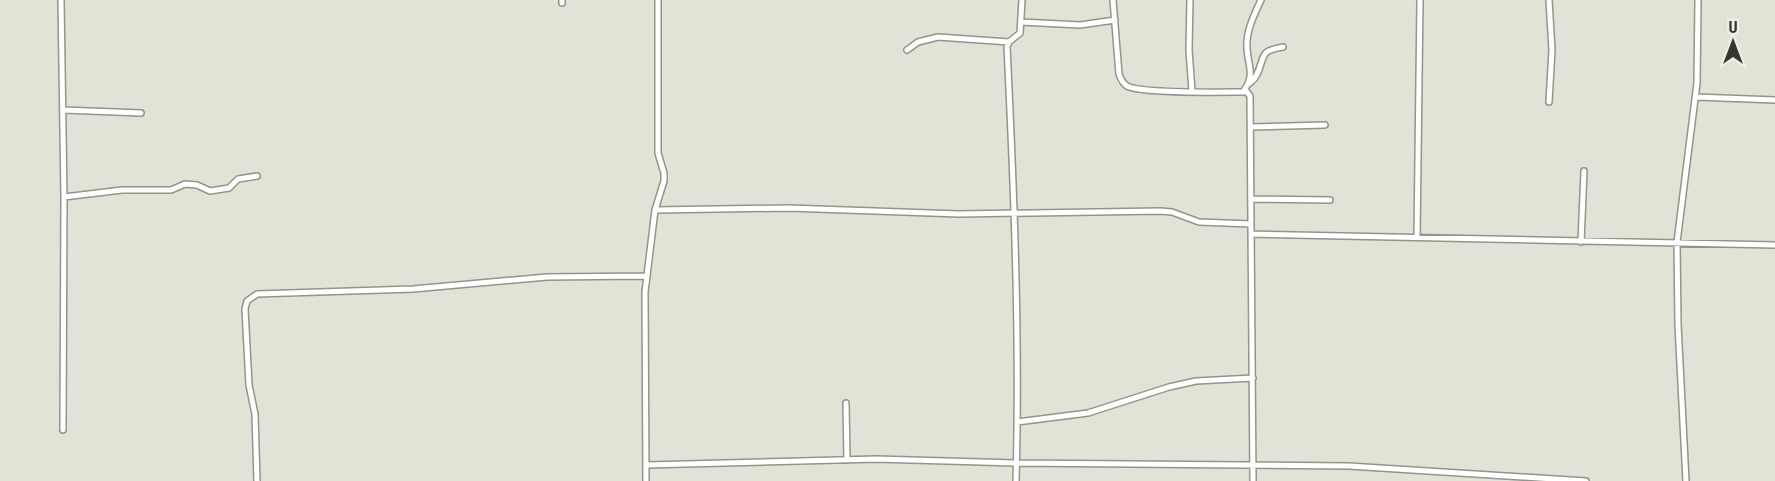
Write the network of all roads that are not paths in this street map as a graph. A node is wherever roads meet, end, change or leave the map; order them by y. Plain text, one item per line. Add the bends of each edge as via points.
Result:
1 (61, 0) edge
2 (658, 0) edge
3 (1022, 0) edge
4 (1113, 0) edge
5 (1190, 0) edge
6 (1261, 0) edge
7 (1420, 0) edge
8 (1549, 0) edge
9 (1698, 0) edge
10 (1115, 20) junction
11 (1022, 22) junction
12 (1009, 42) junction
13 (1283, 47) dead end
14 (907, 50) dead end
15 (1248, 84) junction
16 (1192, 91) junction
17 (1243, 92) junction
18 (1696, 97) junction
19 (1775, 100) edge
20 (1549, 102) dead end
21 (63, 110) junction
22 (141, 113) dead end
23 (1325, 125) dead end
24 (1251, 127) junction
25 (1584, 171) dead end
26 (257, 176) dead end
27 (64, 197) junction
28 (1252, 199) junction
29 (1330, 200) dead end
30 (655, 210) junction
31 (1015, 213) junction
32 (1251, 224) junction
33 (1251, 234) junction
34 (1417, 237) junction
35 (1581, 242) junction
36 (1677, 243) junction
37 (1775, 244) edge
38 (646, 276) junction
39 (1253, 378) junction
40 (846, 403) dead end
41 (1017, 422) junction
42 (63, 430) dead end
43 (847, 460) junction
44 (1016, 463) junction
45 (646, 465) junction
46 (1253, 465) junction
47 (257, 481) edge
48 (646, 481) edge
49 (1016, 481) edge
50 (1253, 481) edge
51 (1586, 481) edge
52 (1686, 481) edge

1 - 21 street
2 - 30 street via 658,153 664,177
3 - 11 street
4 - 10 street
5 - 16 street
6 - 15 street via 1247,39 1251,75
7 - 34 street
8 - 20 street
9 - 18 street
10 - 11 street via 1080,25
10 - 16 street via 1122,82 1132,88
11 - 12 street via 1020,33
12 - 14 street via 938,37 918,42
12 - 31 street
13 - 15 street via 1266,52 1256,78
15 - 17 street
16 - 17 street
17 - 24 street via 1250,96
18 - 19 street
18 - 36 street
21 - 22 street
21 - 27 street
23 - 24 street
24 - 28 street
25 - 35 street
26 - 27 street via 210,191 185,184 171,190 123,190
27 - 42 street
28 - 29 street
28 - 32 street
30 - 31 street via 789,208
30 - 38 street
31 - 32 street via 1160,211 1199,222
31 - 41 street
32 - 33 street
33 - 34 street
33 - 39 street
34 - 35 street
35 - 36 street
36 - 37 street
36 - 52 street
38 - 45 street
38 - 47 street via 547,277 424,288 256,294 245,309
39 - 41 street via 1196,381 1088,413
39 - 46 street
40 - 43 street
41 - 44 street
43 - 44 street
43 - 45 street
44 - 46 street
44 - 49 street
45 - 48 street
46 - 50 street
46 - 51 street via 1382,467

